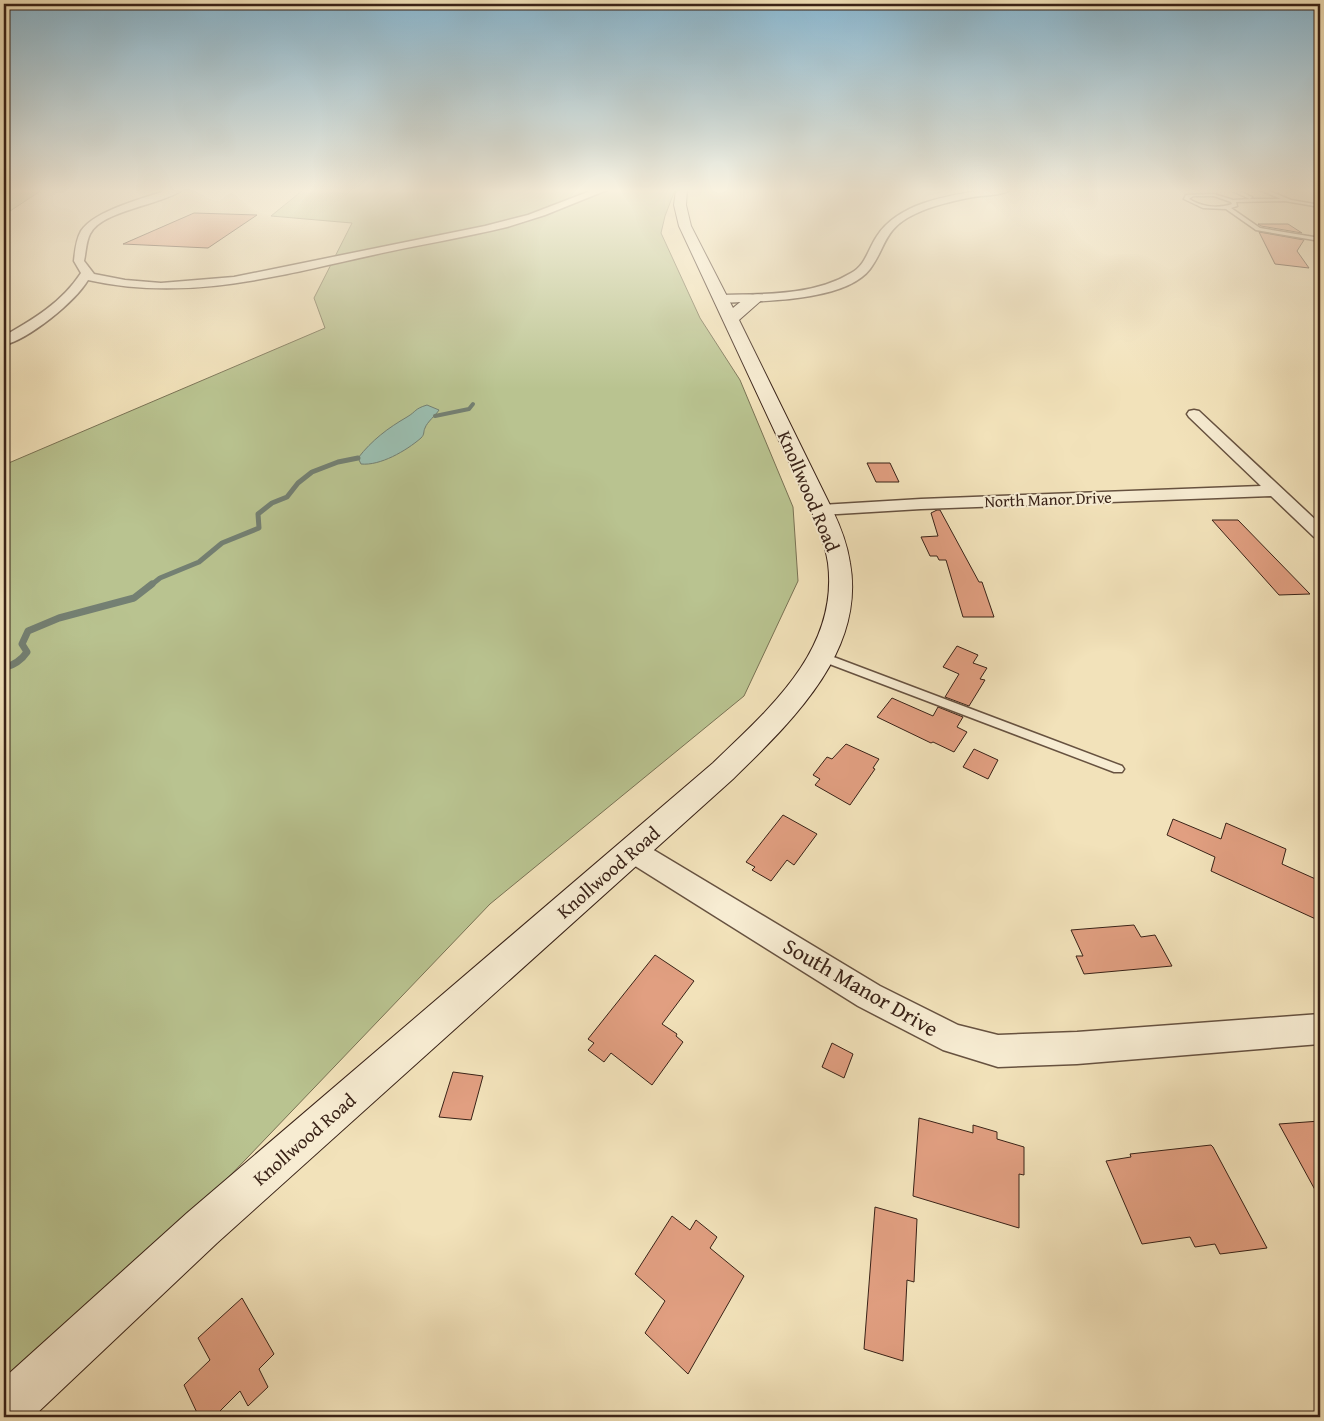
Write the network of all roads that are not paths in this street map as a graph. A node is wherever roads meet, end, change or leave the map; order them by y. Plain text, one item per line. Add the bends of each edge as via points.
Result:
1 (80, 256) edge
2 (353, 256) edge
3 (699, 256) edge
4 (872, 256) edge
5 (87, 274) junction
6 (144, 285) junction
7 (106, 292) dead end
8 (87, 296) dead end
9 (757, 298) junction
10 (68, 300) junction
11 (726, 309) junction
12 (4, 341) edge
13 (1194, 414) dead end
14 (1276, 491) junction
15 (821, 510) junction
16 (1320, 533) edge
17 (823, 657) junction
18 (1118, 769) dead end
19 (633, 850) junction
20 (1320, 1029) edge
21 (4, 1411) edge

1 - 5 street
2 - 6 street via 239,279 179,286
3 - 11 main road, Knollwood Road
4 - 9 street via 868,265 855,276 836,285 805,293
5 - 6 street via 100,280
5 - 10 street
6 - 7 street
8 - 10 street
9 - 11 street
9 - 11 main road via 739,310
10 - 12 street
11 - 15 main road, Knollwood Road
13 - 14 street
14 - 15 street, North Manor Drive
14 - 16 street
15 - 17 main road, Knollwood Road via 839,562 841,596
17 - 18 lane
17 - 19 main road, Knollwood Road via 782,713 723,771
19 - 20 street, South Manor Drive via 869,996 954,1039 998,1051
19 - 21 main road, Knollwood Road via 202,1228

